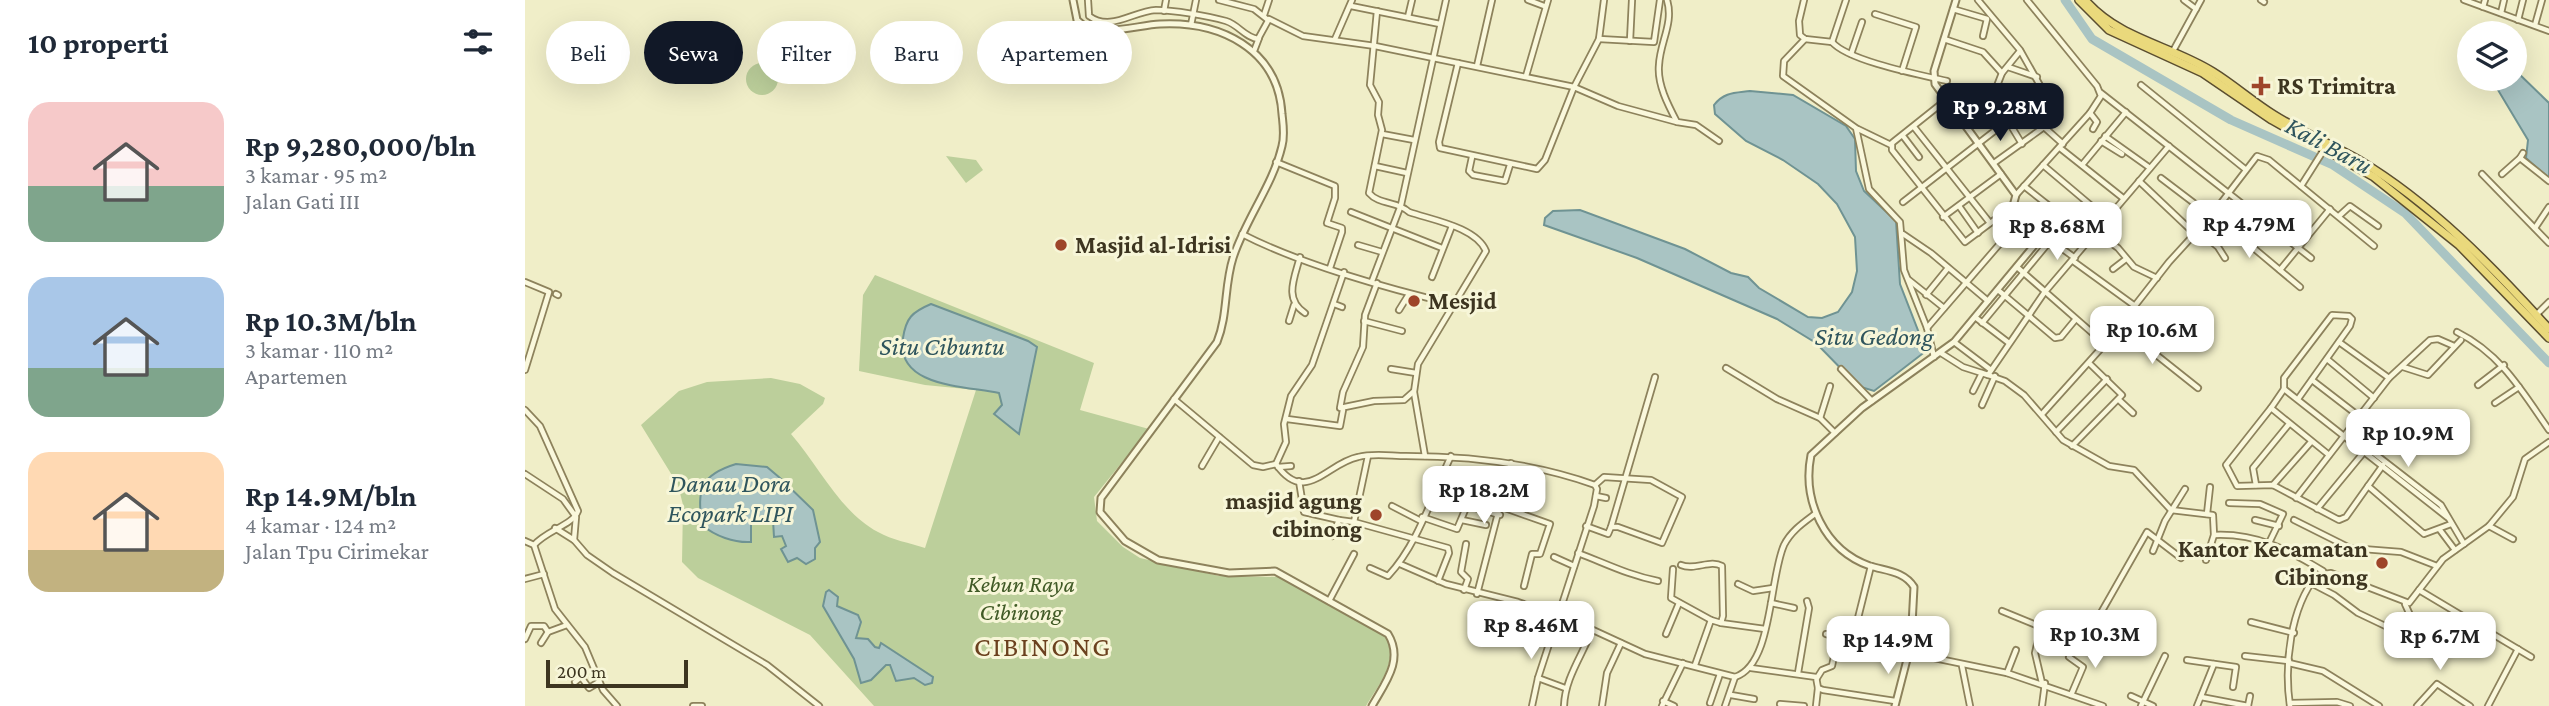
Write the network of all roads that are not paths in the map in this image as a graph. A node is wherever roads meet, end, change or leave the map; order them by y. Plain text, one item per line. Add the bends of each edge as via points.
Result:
1 (1073, 0) edge
2 (1088, 0) edge
3 (1166, 0) edge
4 (1196, 0) edge
5 (1219, 0) edge
6 (1269, 0) edge
7 (1412, 0) edge
8 (1446, 0) edge
9 (1492, 0) edge
10 (1528, 0) edge
11 (1548, 0) edge
12 (1604, 0) edge
13 (1632, 0) edge
14 (1660, 0) edge
15 (1667, 0) edge
16 (1804, 0) edge
17 (1845, 0) edge
18 (1956, 0) edge
19 (1979, 0) edge
20 (2027, 0) edge
21 (2078, 0) edge
22 (2085, 0) edge
23 (2184, 0) edge
24 (2201, 0) edge
25 (2465, 0) edge
26 (2485, 0) edge
27 (2504, 0) edge
28 (2523, 0) edge
29 (2542, 0) edge
30 (1352, 3) edge
31 (1544, 6) junction
32 (2483, 7) junction
33 (1953, 9) junction
34 (2196, 9) junction
35 (1164, 11) junction
36 (1377, 11) junction
37 (2501, 13) junction
38 (1875, 14) dead end
39 (1192, 16) junction
40 (1408, 17) junction
41 (1266, 18) junction
42 (2518, 20) junction
43 (1862, 22) dead end
44 (1440, 24) junction
45 (1191, 25) junction
46 (2535, 25) junction
47 (2549, 31) edge
48 (1983, 36) dead end
49 (1259, 38) junction
50 (1335, 39) junction
51 (1599, 39) junction
52 (1944, 39) junction
53 (1805, 40) junction
54 (1630, 41) junction
55 (1832, 42) junction
56 (1375, 46) junction
57 (2020, 50) junction
58 (1254, 51) junction
59 (2172, 52) junction
60 (1851, 54) junction
61 (1432, 58) junction
62 (1458, 62) junction
63 (1477, 66) junction
64 (2008, 66) junction
65 (1902, 71) junction
66 (2002, 73) junction
67 (1526, 76) junction
68 (2038, 77) junction
69 (1933, 78) junction
70 (1947, 81) dead end
71 (2141, 85) dead end
72 (1574, 87) junction
73 (2233, 89) junction
74 (2101, 93) junction
75 (1993, 96) junction
76 (1946, 100) junction
77 (2045, 102) dead end
78 (2126, 112) junction
79 (2090, 113) junction
80 (1961, 120) junction
81 (1677, 122) junction
82 (2007, 122) junction
83 (1914, 127) junction
84 (2044, 127) junction
85 (1856, 128) junction
86 (2093, 129) dead end
87 (1382, 134) junction
88 (1903, 136) junction
89 (2103, 138) junction
90 (1414, 140) junction
91 (1719, 141) dead end
92 (1978, 143) junction
93 (2022, 144) junction
94 (1891, 145) junction
95 (2062, 146) junction
96 (2169, 146) junction
97 (2325, 148) junction
98 (2122, 155) dead end
99 (1472, 157) junction
100 (1919, 157) dead end
101 (1276, 162) junction
102 (1994, 163) junction
103 (1510, 165) junction
104 (2043, 165) junction
105 (2082, 165) junction
106 (1374, 166) junction
107 (1947, 167) junction
108 (2150, 168) junction
109 (2245, 169) junction
110 (1407, 173) junction
111 (2001, 174) junction
112 (2481, 174) dead end
113 (2502, 174) dead end
114 (2161, 178) dead end
115 (2139, 181) junction
116 (2549, 181) edge
117 (2024, 186) junction
118 (2301, 186) junction
119 (1921, 188) junction
120 (2228, 192) junction
121 (2016, 195) junction
122 (1970, 198) junction
123 (2123, 198) junction
124 (1903, 202) dead end
125 (1401, 205) junction
126 (1959, 206) junction
127 (2013, 206) junction
128 (2549, 207) edge
129 (2330, 209) junction
130 (1351, 212) dead end
131 (2212, 215) junction
132 (2339, 216) junction
133 (1943, 217) junction
134 (2022, 218) junction
135 (2107, 219) junction
136 (1990, 223) junction
137 (1451, 226) junction
138 (2378, 226) dead end
139 (1394, 228) junction
140 (2535, 228) junction
141 (2096, 232) junction
142 (2196, 232) junction
143 (1902, 233) junction
144 (1978, 233) junction
145 (1242, 234) junction
146 (2042, 234) junction
147 (2091, 239) junction
148 (2050, 242) junction
149 (2549, 243) edge
150 (1358, 245) dead end
151 (2374, 246) dead end
152 (1442, 248) junction
153 (2299, 248) junction
154 (1382, 252) junction
155 (1300, 257) junction
156 (2225, 258) dead end
157 (2311, 258) dead end
158 (2126, 259) junction
159 (2074, 260) junction
160 (2017, 267) junction
161 (1330, 268) junction
162 (1948, 268) junction
163 (2113, 269) dead end
164 (2280, 270) junction
165 (2024, 271) junction
166 (1344, 272) junction
167 (1432, 277) dead end
168 (1906, 278) junction
169 (2157, 278) junction
170 (525, 282) edge
171 (1374, 282) junction
172 (1966, 282) junction
173 (2299, 287) dead end
174 (1998, 290) junction
175 (2044, 293) junction
176 (1409, 294) junction
177 (1926, 295) junction
178 (2004, 295) junction
179 (1988, 302) junction
180 (2549, 302) edge
181 (1333, 304) junction
182 (1453, 304) junction
183 (1294, 305) junction
184 (2135, 306) junction
185 (1342, 307) dead end
186 (1944, 308) junction
187 (1399, 310) dead end
188 (1305, 313) dead end
189 (2536, 315) junction
190 (2027, 316) junction
191 (1975, 317) junction
192 (2075, 320) junction
193 (1289, 321) dead end
194 (1364, 321) junction
195 (1982, 323) junction
196 (2120, 326) junction
197 (1927, 328) junction
198 (2549, 329) edge
199 (1402, 331) dead end
200 (2456, 332) dead end
201 (2549, 338) edge
202 (2461, 340) dead end
203 (1954, 342) junction
204 (2339, 342) junction
205 (2009, 343) junction
206 (2105, 344) junction
207 (2454, 346) junction
208 (1941, 353) junction
209 (1934, 357) junction
210 (2327, 359) junction
211 (2089, 363) junction
212 (2504, 365) junction
213 (2403, 367) junction
214 (1726, 368) dead end
215 (1391, 369) dead end
216 (1841, 369) dead end
217 (525, 370) edge
218 (1416, 373) junction
219 (1987, 373) junction
220 (1995, 376) junction
221 (1655, 377) dead end
222 (2389, 378) junction
223 (2107, 379) junction
224 (2312, 380) junction
225 (2478, 385) dead end
226 (1830, 386) dead end
227 (2519, 387) junction
228 (2198, 388) dead end
229 (2284, 389) junction
230 (1413, 391) junction
231 (1973, 391) dead end
232 (2298, 398) junction
233 (2374, 398) junction
234 (1174, 399) junction
235 (2119, 400) junction
236 (1872, 401) junction
237 (2495, 403) dead end
238 (1983, 405) dead end
239 (2271, 408) junction
240 (525, 410) edge
241 (1343, 410) junction
242 (2043, 413) junction
243 (2133, 413) dead end
244 (2360, 417) junction
245 (1820, 418) junction
246 (1287, 419) junction
247 (2289, 424) junction
248 (2549, 430) edge
249 (2056, 432) junction
250 (1835, 433) junction
251 (2362, 435) junction
252 (2349, 436) junction
253 (1219, 437) junction
254 (2311, 442) junction
255 (2549, 442) edge
256 (2363, 443) junction
257 (2072, 446) junction
258 (2364, 452) junction
259 (2329, 455) junction
260 (1368, 456) junction
261 (1425, 456) junction
262 (1451, 456) junction
263 (1511, 463) junction
264 (2383, 465) junction
265 (1202, 466) dead end
266 (1277, 466) junction
267 (1291, 466) dead end
268 (525, 474) edge
269 (1626, 477) junction
270 (1299, 481) junction
271 (1595, 485) junction
272 (2256, 485) junction
273 (2273, 485) junction
274 (2368, 486) junction
275 (2210, 487) dead end
276 (2185, 489) dead end
277 (1471, 496) dead end
278 (1596, 496) junction
279 (1606, 498) dead end
280 (2295, 498) junction
281 (2229, 503) dead end
282 (1392, 506) dead end
283 (1468, 506) junction
284 (1502, 507) junction
285 (2317, 509) junction
286 (2171, 510) junction
287 (1815, 514) junction
288 (2207, 514) junction
289 (1500, 515) junction
290 (576, 517) junction
291 (2447, 517) junction
292 (1422, 519) junction
293 (1339, 520) junction
294 (1462, 520) junction
295 (2255, 520) dead end
296 (2294, 520) dead end
297 (1354, 522) junction
298 (2451, 524) junction
299 (1486, 525) dead end
300 (1586, 526) junction
301 (2279, 526) junction
302 (2489, 526) junction
303 (1611, 527) junction
304 (555, 528) junction
305 (2440, 530) junction
306 (2214, 535) junction
307 (1332, 536) dead end
308 (1415, 538) junction
309 (574, 540) junction
310 (2156, 540) junction
311 (2513, 540) dead end
312 (525, 541) edge
313 (2269, 543) junction
314 (1466, 544) dead end
315 (2464, 544) junction
316 (534, 545) junction
317 (2153, 551) dead end
318 (2453, 551) junction
319 (1578, 553) junction
320 (1354, 554) dead end
321 (1554, 557) dead end
322 (2181, 558) dead end
323 (2206, 559) dead end
324 (1400, 564) junction
325 (1681, 565) dead end
326 (1574, 566) junction
327 (1871, 566) junction
328 (2437, 566) junction
329 (1370, 568) dead end
330 (1673, 569) dead end
331 (2324, 572) junction
332 (544, 574) junction
333 (525, 579) edge
334 (1658, 580) dead end
335 (1438, 581) junction
336 (2311, 583) junction
337 (1738, 584) dead end
338 (1524, 586) dead end
339 (1773, 589) junction
340 (1465, 590) junction
341 (2419, 590) junction
342 (1477, 594) junction
343 (1329, 601) junction
344 (1807, 601) dead end
345 (1679, 603) junction
346 (1771, 603) junction
347 (2405, 604) junction
348 (1794, 608) dead end
349 (2003, 611) dead end
350 (1559, 617) junction
351 (1711, 621) junction
352 (1721, 622) junction
353 (2251, 622) dead end
354 (567, 625) junction
355 (2094, 625) dead end
356 (1765, 629) junction
357 (1592, 630) junction
358 (548, 632) junction
359 (1666, 634) dead end
360 (1826, 634) dead end
361 (1854, 634) dead end
362 (2294, 634) junction
363 (525, 639) edge
364 (541, 643) dead end
365 (1621, 643) junction
366 (2518, 649) junction
367 (2016, 650) dead end
368 (1910, 653) junction
369 (2165, 656) dead end
370 (2245, 656) dead end
371 (2069, 657) dead end
372 (2531, 657) dead end
373 (2187, 660) dead end
374 (2289, 662) junction
375 (1683, 663) junction
376 (2214, 664) junction
377 (1695, 665) junction
378 (1962, 666) junction
379 (1751, 668) junction
380 (1798, 673) junction
381 (2007, 673) junction
382 (1720, 674) junction
383 (1735, 677) junction
384 (1538, 678) junction
385 (1817, 678) junction
386 (575, 682) dead end
387 (599, 682) junction
388 (2043, 683) junction
389 (2233, 687) dead end
390 (1565, 688) junction
391 (1818, 688) junction
392 (1731, 695) junction
393 (2071, 695) junction
394 (2131, 696) dead end
395 (2250, 696) dead end
396 (607, 697) junction
397 (2201, 697) junction
398 (1754, 699) dead end
399 (1868, 699) junction
400 (2143, 703) edge
401 (1663, 704) edge
402 (1710, 704) dead end
403 (1780, 704) edge
404 (1895, 704) edge
405 (2290, 704) edge
406 (606, 706) edge
407 (617, 706) edge
408 (694, 706) edge
409 (702, 706) edge
410 (819, 706) edge
411 (1372, 706) edge
412 (1532, 706) edge
413 (1564, 706) edge
414 (1602, 706) edge
415 (1674, 706) edge
416 (1725, 706) edge
417 (1804, 706) edge
418 (1816, 706) edge
419 (1867, 706) edge
420 (1970, 706) edge
421 (2042, 706) edge
422 (2099, 706) edge
423 (2153, 706) edge
424 (2197, 706) edge
425 (2248, 706) edge
426 (2350, 706) edge
427 (2379, 706) edge
428 (2417, 706) edge
429 (2470, 706) edge
430 (2489, 706) edge

1 - 45 street via 1077,20 1093,28
2 - 35 street via 1090,18 1104,21
3 - 35 street
4 - 39 street
5 - 41 street via 1233,1
6 - 41 street
7 - 40 street
8 - 44 street
9 - 63 street
10 - 31 street
11 - 31 street
12 - 51 street
13 - 54 street
14 - 54 street via 1656,41
15 - 81 street via 1667,34 1659,73
16 - 53 street via 1798,30
17 - 55 street
18 - 33 street
19 - 57 street
20 - 74 street
21 - 73 highway via 2112,32
22 - 59 highway via 2103,20
23 - 34 street
24 - 34 street
25 - 32 street
26 - 32 street
27 - 37 street
28 - 42 street
29 - 46 street
30 - 36 street
30 - 50 street
31 - 67 street
32 - 37 street
33 - 48 street via 1987,19
33 - 52 street
34 - 59 street
35 - 39 street
36 - 40 street
36 - 56 street
37 - 42 street
38 - 65 street via 1916,27
39 - 45 street
39 - 49 street via 1227,21 1247,36
40 - 44 street
41 - 49 street
41 - 50 street via 1298,35
42 - 46 street
43 - 60 street
44 - 61 street
45 - 58 street via 1222,32
46 - 47 street
49 - 58 street
50 - 56 street
51 - 54 street
51 - 72 street
52 - 66 street via 1983,52
52 - 69 street
53 - 55 street
53 - 85 street via 1784,61 1784,79
55 - 60 street
56 - 61 street
56 - 87 street via 1370,85 1379,102
57 - 64 street
57 - 68 street
58 - 101 street via 1270,71 1282,102 1284,134
59 - 73 highway via 2205,67
60 - 65 street
61 - 62 street
61 - 90 street
62 - 63 street
62 - 99 street via 1439,144 1444,151
63 - 67 street
64 - 66 street
64 - 68 street
65 - 69 street
66 - 75 street
67 - 72 street
68 - 84 street via 2055,112
69 - 70 street
69 - 76 street
71 - 109 street
72 - 81 street via 1618,106
72 - 103 street via 1540,167
73 - 97 highway via 2271,120
74 - 78 street
74 - 79 street
75 - 80 street
75 - 82 street
76 - 80 street
76 - 83 street
77 - 82 street
78 - 89 street
78 - 96 street
79 - 86 street via 2097,122
79 - 95 street
80 - 92 street
81 - 91 street via 1696,125
82 - 92 street
82 - 93 street
83 - 88 street
83 - 107 street
84 - 93 street
84 - 95 street
85 - 94 street
85 - 143 street via 1870,189 1896,215
87 - 90 street
87 - 106 street
88 - 94 street
88 - 100 street
89 - 98 street
89 - 105 street
89 - 108 street
90 - 110 street
92 - 102 street
92 - 107 street
93 - 102 street
94 - 119 street
95 - 104 street
95 - 105 street
96 - 108 street
96 - 120 street
97 - 118 street
97 - 189 highway via 2368,166 2427,210
97 - 201 highway via 2374,177 2433,222
99 - 103 street
99 - 103 street via 1469,171 1473,176 1505,181
101 - 145 street
101 - 161 street via 1335,186 1327,223 1342,232
102 - 111 street
104 - 117 street
104 - 135 street
105 - 123 street
106 - 110 street
106 - 125 street via 1371,196
107 - 119 street
107 - 122 street
108 - 115 street
109 - 118 street via 2262,156
109 - 120 street
110 - 125 street
111 - 121 street
111 - 122 street
112 - 140 street
113 - 116 street via 2521,155
114 - 131 street
115 - 123 street
115 - 142 street
117 - 121 street
117 - 147 street
118 - 129 street
119 - 124 street
119 - 133 street
120 - 131 street
120 - 153 street
121 - 127 street
122 - 126 street
122 - 136 street
123 - 135 street
125 - 137 street
125 - 139 street
126 - 133 street
126 - 144 street
127 - 134 street
127 - 136 street
128 - 140 street
129 - 132 street
129 - 153 street
130 - 139 street
131 - 142 street
131 - 164 street
132 - 138 street via 2352,206
132 - 151 street
133 - 144 street via 1965,242
134 - 146 street
134 - 172 street
135 - 141 street
136 - 144 street
137 - 152 street
137 - 182 street via 1481,243 1486,251
139 - 152 street
139 - 154 street
140 - 149 street
141 - 147 street
141 - 158 street
142 - 156 street
142 - 169 street
143 - 162 street
143 - 168 street
145 - 155 street
145 - 234 street via 1230,270 1217,342
146 - 148 street
146 - 160 street
147 - 159 street
148 - 159 street
148 - 165 street
150 - 154 street
152 - 167 street
153 - 157 street
153 - 164 street
154 - 171 street
155 - 161 street
155 - 183 street via 1291,293
158 - 163 street
158 - 169 street
159 - 175 street
159 - 184 street
160 - 165 street
160 - 174 street
161 - 166 street
162 - 172 street
162 - 177 street
164 - 173 street
165 - 175 street
165 - 178 street
166 - 171 street
166 - 181 street
168 - 177 street
168 - 197 street
169 - 184 street
170 - 217 street via 549,292
171 - 176 street
171 - 194 street
172 - 179 street
172 - 186 street
174 - 178 street
174 - 179 street
175 - 190 street
175 - 192 street
176 - 182 street
176 - 187 street
177 - 186 street
178 - 190 street
178 - 195 street
179 - 191 street
180 - 189 street
181 - 185 street
181 - 246 street via 1313,365 1291,396
182 - 218 street
183 - 188 street
183 - 193 street
184 - 196 street
186 - 197 street
189 - 198 highway
190 - 192 street via 2058,339
190 - 205 street
191 - 195 street
191 - 203 street
192 - 206 street
194 - 199 street
194 - 241 street via 1363,347 1339,404
195 - 205 street
196 - 206 street
196 - 228 street
197 - 209 street
200 - 212 street
202 - 207 street
203 - 208 street
203 - 219 street
204 - 210 street
204 - 222 street
204 - 229 street via 2352,321 2336,314 2284,378
205 - 219 street
206 - 211 street
207 - 213 street via 2433,338
207 - 213 street via 2427,376
208 - 209 street
208 - 219 street
209 - 236 street
210 - 224 street
210 - 233 street
211 - 223 street
211 - 242 street
212 - 225 street
212 - 227 street
213 - 222 street
214 - 245 street via 1777,400
215 - 218 street
216 - 236 street
218 - 230 street
219 - 220 street
219 - 231 street
220 - 238 street
220 - 242 street
221 - 269 street
222 - 233 street
223 - 235 street via 2121,394
223 - 249 street
224 - 232 street
224 - 244 street
226 - 245 street
227 - 237 street
227 - 248 street
229 - 232 street
229 - 239 street
230 - 241 street via 1404,400 1374,401
230 - 261 street
232 - 252 street
233 - 244 street
234 - 253 street
234 - 343 street via 1101,498 1104,519 1125,541 1158,560 1229,573 1272,570
235 - 243 street
235 - 257 street
236 - 250 street
239 - 247 street
239 - 272 street via 2226,465 2234,484
240 - 290 street via 551,448 578,511
241 - 246 street via 1340,426
242 - 249 street
244 - 251 street
244 - 252 street
245 - 250 street
246 - 266 street via 1286,442
247 - 254 street
247 - 272 street via 2253,468
249 - 257 street
250 - 287 street via 1814,452 1809,474
251 - 252 street
251 - 256 street
252 - 256 street
252 - 258 street
252 - 259 street
253 - 265 street
253 - 266 street via 1253,465
254 - 259 street
254 - 273 street
255 - 302 street via 2525,459 2513,497
256 - 291 street via 2441,505
257 - 286 street via 2109,466 2134,470
258 - 264 street
258 - 285 street
259 - 280 street
260 - 261 street
260 - 270 street via 1355,457 1316,480
260 - 297 street
261 - 262 street
262 - 263 street
262 - 292 street
263 - 271 street
263 - 284 street
264 - 274 street
264 - 291 street
266 - 267 street
266 - 270 street via 1286,477
268 - 290 street via 563,499
269 - 271 street via 1604,477
269 - 303 street
269 - 303 street via 1651,480 1682,499 1664,542 1659,544 1636,532
270 - 293 street via 1304,512
271 - 278 street
272 - 273 street
273 - 280 street
274 - 285 street via 2342,519
274 - 305 street via 2424,534
275 - 288 street
276 - 286 street
277 - 283 street
278 - 279 street
278 - 300 street
280 - 285 street
281 - 301 street via 2267,506 2284,516
282 - 292 street
283 - 289 street
283 - 294 street
284 - 289 street
284 - 338 street via 1550,524 1541,552 1532,553
286 - 288 street
286 - 310 street
287 - 327 street via 1833,541
287 - 339 street via 1786,542
288 - 306 street via 2215,517
289 - 342 street
290 - 304 street
290 - 309 street
291 - 298 street
292 - 294 street via 1456,530
292 - 308 street
293 - 297 street
293 - 307 street
294 - 299 street
295 - 301 street
296 - 328 street via 2355,550 2400,552
297 - 308 street
298 - 305 street
298 - 315 street
300 - 303 street via 1608,534
300 - 319 street
301 - 313 street
302 - 311 street
302 - 315 street
304 - 309 street
304 - 316 street
305 - 318 street
306 - 313 street via 2233,534
306 - 323 street
308 - 324 street
308 - 335 street via 1449,550
309 - 410 street via 613,573 767,665
310 - 317 street
310 - 322 street
310 - 355 street via 2147,532
312 - 316 street
313 - 331 street
314 - 340 street via 1461,569 1468,579
315 - 318 street
316 - 332 street
318 - 328 street
319 - 326 street
319 - 334 street via 1622,573
320 - 343 street
321 - 326 street
324 - 329 street via 1388,576
324 - 335 street
325 - 352 street via 1722,566
326 - 350 street
327 - 361 street
327 - 368 street via 1893,571 1914,587
328 - 341 street
330 - 345 street via 1670,596
331 - 336 street
331 - 347 street
332 - 333 street
332 - 354 street via 552,602
335 - 340 street
336 - 347 street via 2358,614 2400,633 2410,615
336 - 362 street
337 - 339 street via 1753,590
339 - 346 street
340 - 342 street
341 - 347 street
341 - 366 street
342 - 350 street
343 - 411 street via 1380,628 1393,642 1394,664
344 - 380 street
345 - 351 street
345 - 359 street
346 - 348 street
346 - 356 street
349 - 388 street via 2041,626 2035,653
350 - 357 street
350 - 384 street
351 - 352 street
351 - 377 street
352 - 356 street
353 - 362 street
354 - 358 street
354 - 387 street via 585,647
356 - 379 street
357 - 365 street
357 - 390 street
358 - 363 street via 544,626 531,626
358 - 364 street
360 - 385 street via 1838,636 1832,666
362 - 374 street
365 - 375 street
365 - 414 street via 1607,673
366 - 372 street
366 - 430 street
367 - 381 street
368 - 378 street
368 - 404 street
369 - 400 street
370 - 374 street
371 - 393 street via 2083,667
373 - 376 street
374 - 405 street
374 - 427 street via 2323,671
375 - 377 street
375 - 401 street
376 - 389 street via 2237,667
376 - 397 street
377 - 382 street
378 - 381 street
378 - 420 street
379 - 380 street
379 - 383 street
380 - 385 street
381 - 388 street
382 - 383 street
382 - 402 street
383 - 392 street
384 - 390 street
384 - 412 street
385 - 391 street
386 - 387 street via 581,677 589,688
387 - 396 street
388 - 393 street
388 - 421 street
390 - 413 street
391 - 399 street
391 - 418 street
392 - 398 street
392 - 416 street
393 - 422 street
394 - 400 street
395 - 425 street
396 - 406 street
396 - 407 street
397 - 424 street
397 - 425 street
399 - 404 street
399 - 419 street
400 - 423 street
401 - 415 street
403 - 417 street
405 - 426 street via 2337,702
408 - 409 street
428 - 429 street via 2437,684

